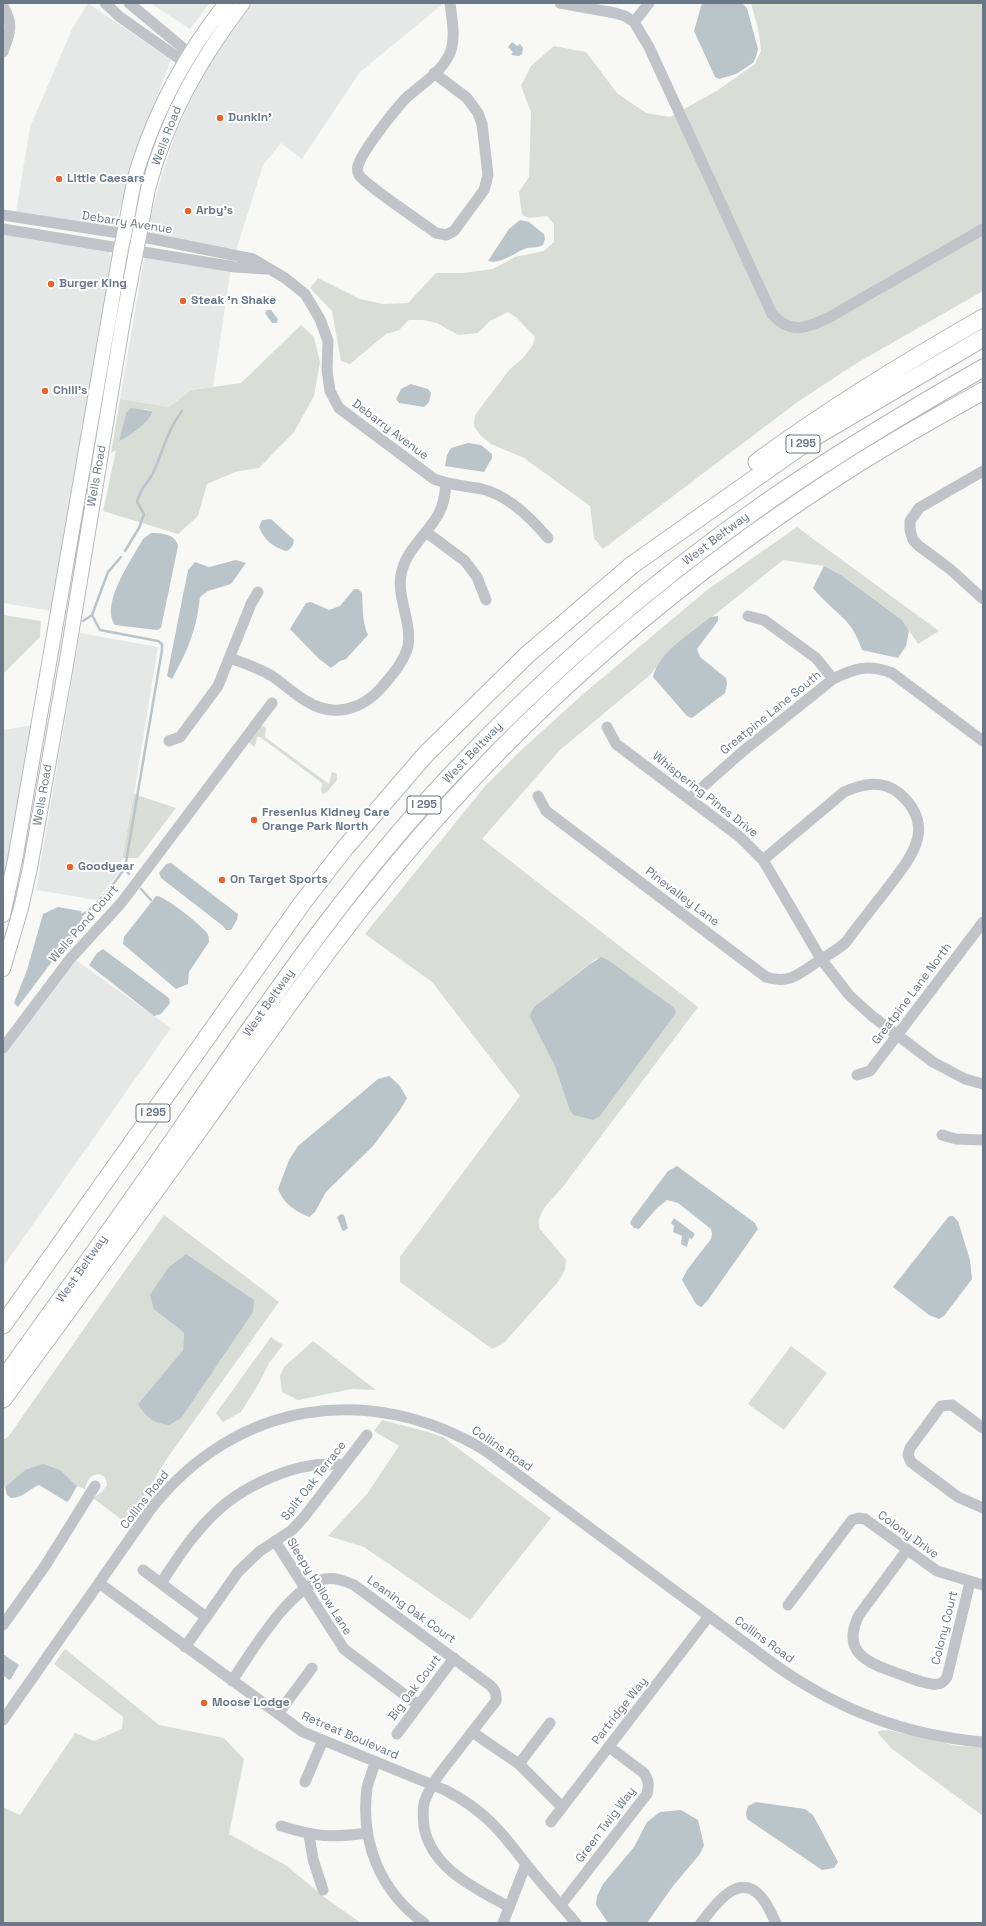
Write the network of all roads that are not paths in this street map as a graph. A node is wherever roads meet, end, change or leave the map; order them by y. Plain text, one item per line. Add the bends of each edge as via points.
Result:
1 (105, 3) edge
2 (129, 3) edge
3 (226, 3) edge
4 (244, 3) edge
5 (450, 3) edge
6 (560, 3) edge
7 (650, 3) edge
8 (6, 11) edge
9 (634, 22) junction
10 (3, 52) edge
11 (186, 58) junction
12 (202, 62) junction
13 (434, 72) junction
14 (3, 215) edge
15 (3, 228) edge
16 (983, 229) edge
17 (138, 236) junction
18 (122, 241) junction
19 (136, 251) junction
20 (268, 269) junction
21 (983, 318) edge
22 (983, 338) edge
23 (983, 368) edge
24 (983, 391) edge
25 (983, 471) edge
26 (446, 484) junction
27 (426, 532) junction
28 (548, 538) dead end
29 (632, 564) junction
30 (258, 592) dead end
31 (983, 599) edge
32 (486, 600) dead end
33 (748, 616) dead end
34 (230, 658) junction
35 (834, 679) junction
36 (272, 703) dead end
37 (607, 727) dead end
38 (37, 735) junction
39 (169, 741) dead end
40 (983, 741) edge
41 (538, 796) dead end
42 (689, 798) junction
43 (42, 801) junction
44 (763, 860) junction
45 (3, 915) edge
46 (983, 922) edge
47 (821, 960) junction
48 (3, 969) edge
49 (897, 1034) junction
50 (3, 1048) edge
51 (857, 1076) dead end
52 (983, 1084) edge
53 (942, 1135) dead end
54 (983, 1140) edge
55 (3, 1325) edge
56 (3, 1380) edge
57 (3, 1399) edge
58 (983, 1428) edge
59 (367, 1434) dead end
60 (344, 1465) junction
61 (95, 1486) dead end
62 (983, 1508) edge
63 (275, 1541) junction
64 (907, 1550) junction
65 (143, 1570) dead end
66 (970, 1582) junction
67 (99, 1583) junction
68 (161, 1583) junction
69 (983, 1585) edge
70 (306, 1589) junction
71 (788, 1605) dead end
72 (709, 1616) junction
73 (206, 1617) junction
74 (3, 1625) edge
75 (185, 1647) junction
76 (454, 1658) junction
77 (312, 1668) dead end
78 (232, 1682) junction
79 (418, 1704) junction
80 (278, 1714) junction
81 (3, 1720) edge
82 (550, 1723) dead end
83 (472, 1732) junction
84 (397, 1734) dead end
85 (323, 1740) junction
86 (983, 1742) edge
87 (609, 1746) junction
88 (375, 1762) junction
89 (519, 1764) junction
90 (305, 1782) dead end
91 (432, 1785) junction
92 (562, 1807) junction
93 (551, 1822) dead end
94 (281, 1826) dead end
95 (366, 1833) junction
96 (309, 1835) junction
97 (526, 1864) junction
98 (323, 1890) dead end
99 (561, 1905) junction
100 (509, 1907) junction
101 (424, 1923) edge
102 (503, 1923) edge
103 (576, 1923) edge
104 (701, 1923) edge
105 (776, 1923) edge

1 - 11 street via 120,16
2 - 11 street
3 - 11 main road, Wells Road
4 - 12 main road, Wells Road
5 - 13 street via 452,47 443,65
6 - 9 street via 615,13
7 - 9 street
8 - 10 street via 11,32
9 - 16 street via 772,314 779,322 791,327 807,328
11 - 12 street
11 - 18 main road, Wells Road via 158,113 138,168
12 - 17 main road, Wells Road via 174,115 158,158
13 - 13 street via 404,100 388,120 359,161 357,170 361,178 388,198 436,233 446,235 454,231 484,190 488,175 482,124 478,113 467,98
14 - 18 street, Debarry Avenue
15 - 18 street, Debarry Avenue
17 - 18 street, Debarry Avenue
17 - 19 main road, Wells Road
17 - 20 street, Debarry Avenue via 253,259
18 - 19 street, Debarry Avenue
18 - 38 main road, Wells Road
19 - 20 street, Debarry Avenue via 235,267
19 - 43 main road, Wells Road
20 - 26 street, Debarry Avenue via 285,278 305,294 320,319 328,341 327,370 330,391 339,408 434,480
21 - 29 highway via 794,435 695,507
22 - 29 highway, I 295 via 811,439
23 - 56 highway, West Beltway / I 295 via 833,458 715,539 579,649 493,732 416,814 345,899 269,1002
24 - 57 highway via 870,456 753,535 682,588 628,633 568,684 508,742 413,845 348,923
25 - 31 street via 919,508 910,521 913,540
26 - 27 street via 442,507
26 - 28 street, Debarry Avenue via 494,493 529,517
27 - 32 street via 465,562 477,577
27 - 34 street via 409,555 401,573 401,594 408,624 407,648 397,669 377,693 363,704 338,710 317,707 271,675
29 - 55 highway, I 295 via 527,655 425,755 346,848 299,908
30 - 34 street
33 - 35 street via 764,620 823,664
34 - 39 street via 213,694 180,736
35 - 40 street, Greatpine Lane South via 850,670 879,668 892,674
35 - 42 street, Greatpine Lane South
36 - 50 street, Wells Pond Court via 122,902 70,959
37 - 42 street, Whispering Pines Drive via 616,744
38 - 43 main road via 41,751 35,789
38 - 45 main road, Wells Road
41 - 47 street, Pinevalley Lane via 546,811 766,977 785,980 797,976
42 - 44 street, Whispering Pines Drive via 740,838
43 - 48 main road, Wells Road via 21,908
44 - 47 street, Whispering Pines Drive
44 - 47 street, Pinevalley Lane via 844,792 860,785 886,786 906,799 914,809 919,835 911,857 846,942
46 - 49 street, Greatpine Lane North
47 - 49 street, Whispering Pines Drive via 849,995
49 - 51 street, Greatpine Lane North via 870,1071
49 - 52 street, Whispering Pines Drive via 933,1062 965,1079
53 - 54 street via 956,1139
58 - 62 street via 952,1405 941,1406 910,1448 908,1455 911,1462 958,1497
59 - 60 street, Split Oak Terrace
60 - 63 street, Split Oak Terrace via 304,1517 292,1530
60 - 68 street via 308,1465 274,1476 241,1493 206,1522 184,1548
61 - 74 street via 45,1566
63 - 70 street, Sleepy Hollow Lane
63 - 73 street, Split Oak Terrace via 238,1572
64 - 66 street, Colony Drive via 938,1571
64 - 66 street, Colony Court via 854,1625 856,1651 871,1664 913,1679 938,1684 943,1682 947,1677
64 - 71 street, Colony Drive via 865,1519 852,1520
65 - 68 street
66 - 69 street, Colony Drive
67 - 72 street, Collins Road via 162,1496 187,1470 222,1444 246,1430 283,1418 313,1412 357,1410 413,1418 465,1438
67 - 75 street, Retreat Boulevard
67 - 81 street, Collins Road
68 - 73 street
70 - 76 street, Leaning Oak Court via 323,1579 344,1580
70 - 78 street, Leaning Oak Court via 280,1613
70 - 79 street, Sleepy Hollow Lane via 344,1649
72 - 86 street, Collins Road via 792,1677 839,1704 887,1724 916,1732
72 - 87 street, Partridge Way
73 - 75 street, Split Oak Terrace
75 - 78 street, Retreat Boulevard
76 - 79 street, Big Oak Court
76 - 83 street, Leaning Oak Court via 490,1685 497,1695 496,1701
77 - 80 street
78 - 80 street, Retreat Boulevard
79 - 84 street, Big Oak Court
80 - 85 street, Retreat Boulevard via 302,1732
82 - 89 street
83 - 89 street
83 - 91 street, Leaning Oak Court
85 - 88 street, Retreat Boulevard
85 - 90 street
87 - 92 street, Partridge Way
87 - 99 street, Green Twig Way via 644,1773 648,1779 648,1790
88 - 91 street, Retreat Boulevard
88 - 95 street via 368,1787
89 - 92 street
91 - 97 street, Retreat Boulevard via 479,1810 505,1835
91 - 100 street, Leaning Oak Court via 423,1809 426,1834 431,1848 452,1872 473,1888
92 - 93 street, Partridge Way
94 - 96 street
95 - 96 street via 338,1837
95 - 101 street via 372,1856 384,1882 401,1904
96 - 98 street via 314,1865
97 - 99 street, Retreat Boulevard
97 - 100 street
99 - 103 street, Retreat Boulevard
100 - 102 street
104 - 105 street via 723,1896 740,1888 757,1892

